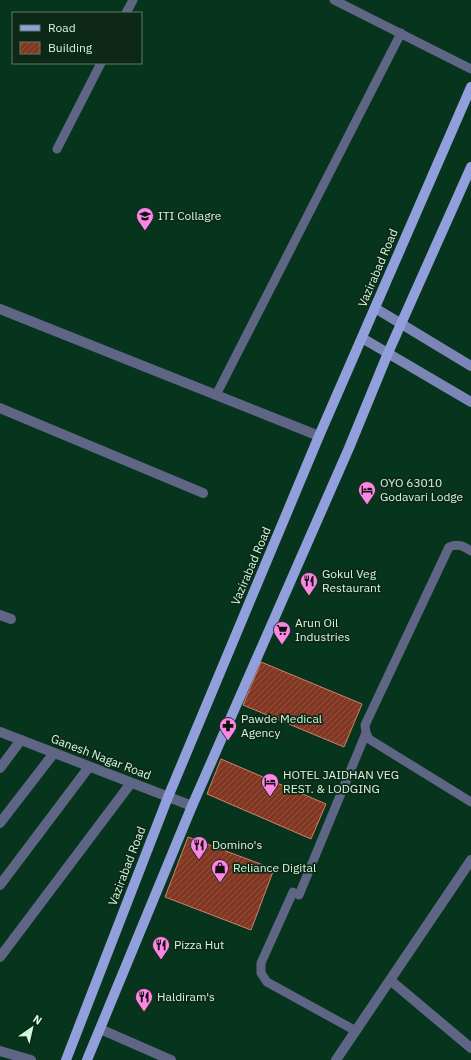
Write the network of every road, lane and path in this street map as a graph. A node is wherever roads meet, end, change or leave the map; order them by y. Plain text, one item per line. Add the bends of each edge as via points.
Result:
1 (133, 0) edge
2 (334, 0) edge
3 (127, 12) edge
4 (400, 33) junction
5 (100, 64) edge
6 (471, 69) edge
7 (471, 87) edge
8 (57, 149) dead end
9 (471, 167) edge
10 (0, 308) edge
11 (375, 308) junction
12 (402, 323) junction
13 (362, 338) junction
14 (388, 353) junction
15 (471, 366) edge
16 (216, 395) junction
17 (471, 402) edge
18 (0, 408) edge
19 (319, 436) junction
20 (202, 493) dead end
21 (471, 551) edge
22 (0, 615) edge
23 (11, 619) dead end
24 (0, 732) edge
25 (366, 733) junction
26 (21, 740) junction
27 (54, 753) junction
28 (89, 767) junction
29 (0, 768) edge
30 (131, 783) junction
31 (168, 797) junction
32 (471, 802) edge
33 (192, 806) junction
34 (0, 823) edge
35 (471, 860) edge
36 (0, 885) edge
37 (0, 957) edge
38 (390, 980) junction
39 (100, 1029) junction
40 (356, 1031) junction
41 (471, 1048) edge
42 (0, 1051) edge
43 (31, 1060) edge
44 (66, 1060) edge
45 (88, 1060) edge
46 (171, 1060) edge
47 (336, 1060) edge

1 - 3 lane
2 - 4 lane
4 - 6 lane
4 - 16 lane
5 - 8 lane
7 - 11 main road, Vazirabad Road
9 - 12 main road
10 - 16 street
11 - 12 main road
11 - 13 main road, Vazirabad Road
12 - 14 main road
12 - 15 main road
13 - 14 main road
13 - 19 main road, Vazirabad Road
14 - 17 main road
14 - 33 main road via 350,448
16 - 19 street
18 - 20 street
19 - 31 main road, Vazirabad Road
21 - 25 lane via 461,545 449,547 366,725
22 - 23 street
24 - 26 street, Ganesh Nagar Road
25 - 32 lane via 369,739
25 - 40 lane via 296,894 261,963 261,973 267,982
26 - 27 street, Ganesh Nagar Road
26 - 29 street
27 - 28 street, Ganesh Nagar Road
27 - 34 street
28 - 30 street, Ganesh Nagar Road
28 - 36 street
30 - 31 street, Ganesh Nagar Road
30 - 37 street
31 - 33 street, Ganesh Nagar Road
31 - 44 main road, Vazirabad Road
33 - 39 main road
35 - 38 street
38 - 40 street
38 - 41 street
39 - 45 main road
39 - 46 street
40 - 47 street
42 - 43 street

